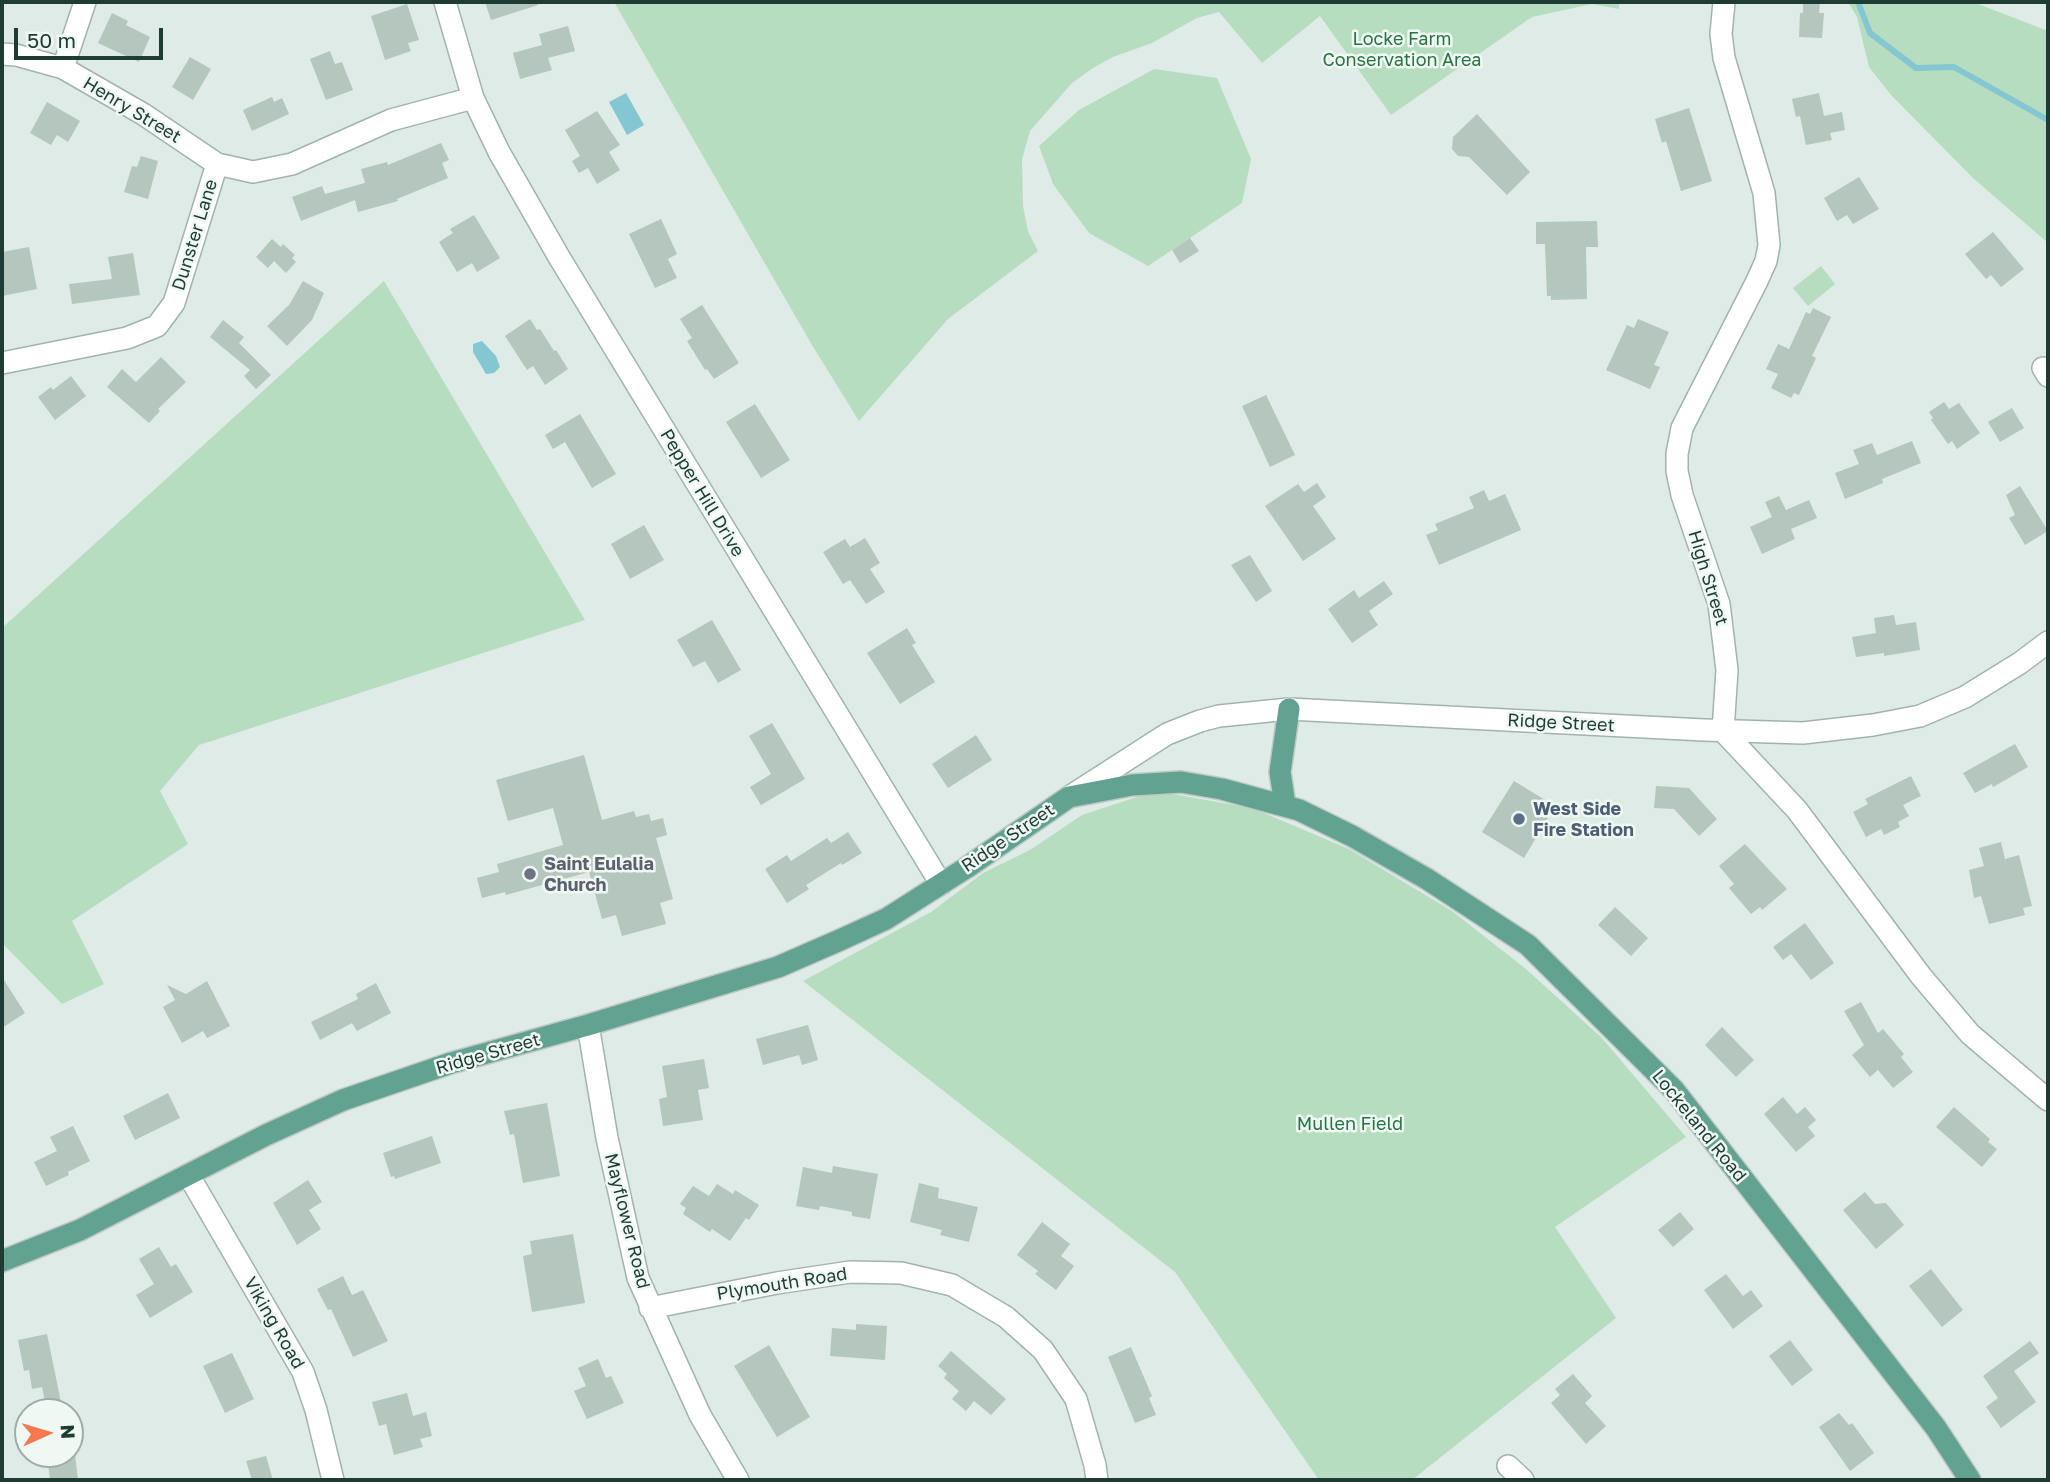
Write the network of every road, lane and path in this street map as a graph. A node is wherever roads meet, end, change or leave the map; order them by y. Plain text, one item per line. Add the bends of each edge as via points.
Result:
1 (85, 2) edge
2 (445, 2) edge
3 (1724, 2) edge
4 (2, 54) edge
5 (63, 68) junction
6 (473, 98) junction
7 (217, 164) junction
8 (2, 363) edge
9 (2048, 642) edge
10 (1289, 709) junction
11 (1723, 731) junction
12 (1069, 797) junction
13 (1285, 805) junction
14 (941, 884) junction
15 (587, 1025) junction
16 (2048, 1100) edge
17 (189, 1176) junction
18 (2, 1261) edge
19 (650, 1308) junction
20 (333, 1480) edge
21 (738, 1480) edge
22 (1097, 1480) edge
23 (1970, 1480) edge

1 - 5 street
2 - 6 street, Pepper Hill Drive
3 - 11 street, High Street via 1724,58 1764,193 1769,245 1757,281 1682,428 1677,454 1682,495 1719,604 1727,670
4 - 5 street, Henry Street
5 - 7 street, Henry Street
6 - 7 street, Dunster Lane via 391,120 292,164 253,172
6 - 14 street, Pepper Hill Drive via 559,257
7 - 8 street, Dunster Lane via 174,303 157,326 127,338
9 - 11 street, Ridge Street via 1965,697 1920,716 1803,733
10 - 11 street, Ridge Street
10 - 12 street, Ridge Street via 1219,716 1189,725 1133,754
10 - 13 main road via 1280,764
11 - 16 street via 1797,810 1970,1034
12 - 13 main road, Lockeland Road via 1132,785 1181,782
12 - 14 main road, Ridge Street
13 - 23 main road, Lockeland Road via 1427,879 1528,945 1595,1009 1674,1090 1936,1428
14 - 15 main road, Ridge Street via 886,919 778,967
15 - 17 main road, Ridge Street via 451,1063 344,1100
15 - 19 street, Mayflower Road via 626,1229
17 - 18 main road, Ridge Street via 80,1230
17 - 20 street, Viking Road via 303,1372
19 - 21 street, Mayflower Road
19 - 22 street, Plymouth Road via 850,1272 901,1273 952,1285 1006,1317 1043,1350 1076,1399

